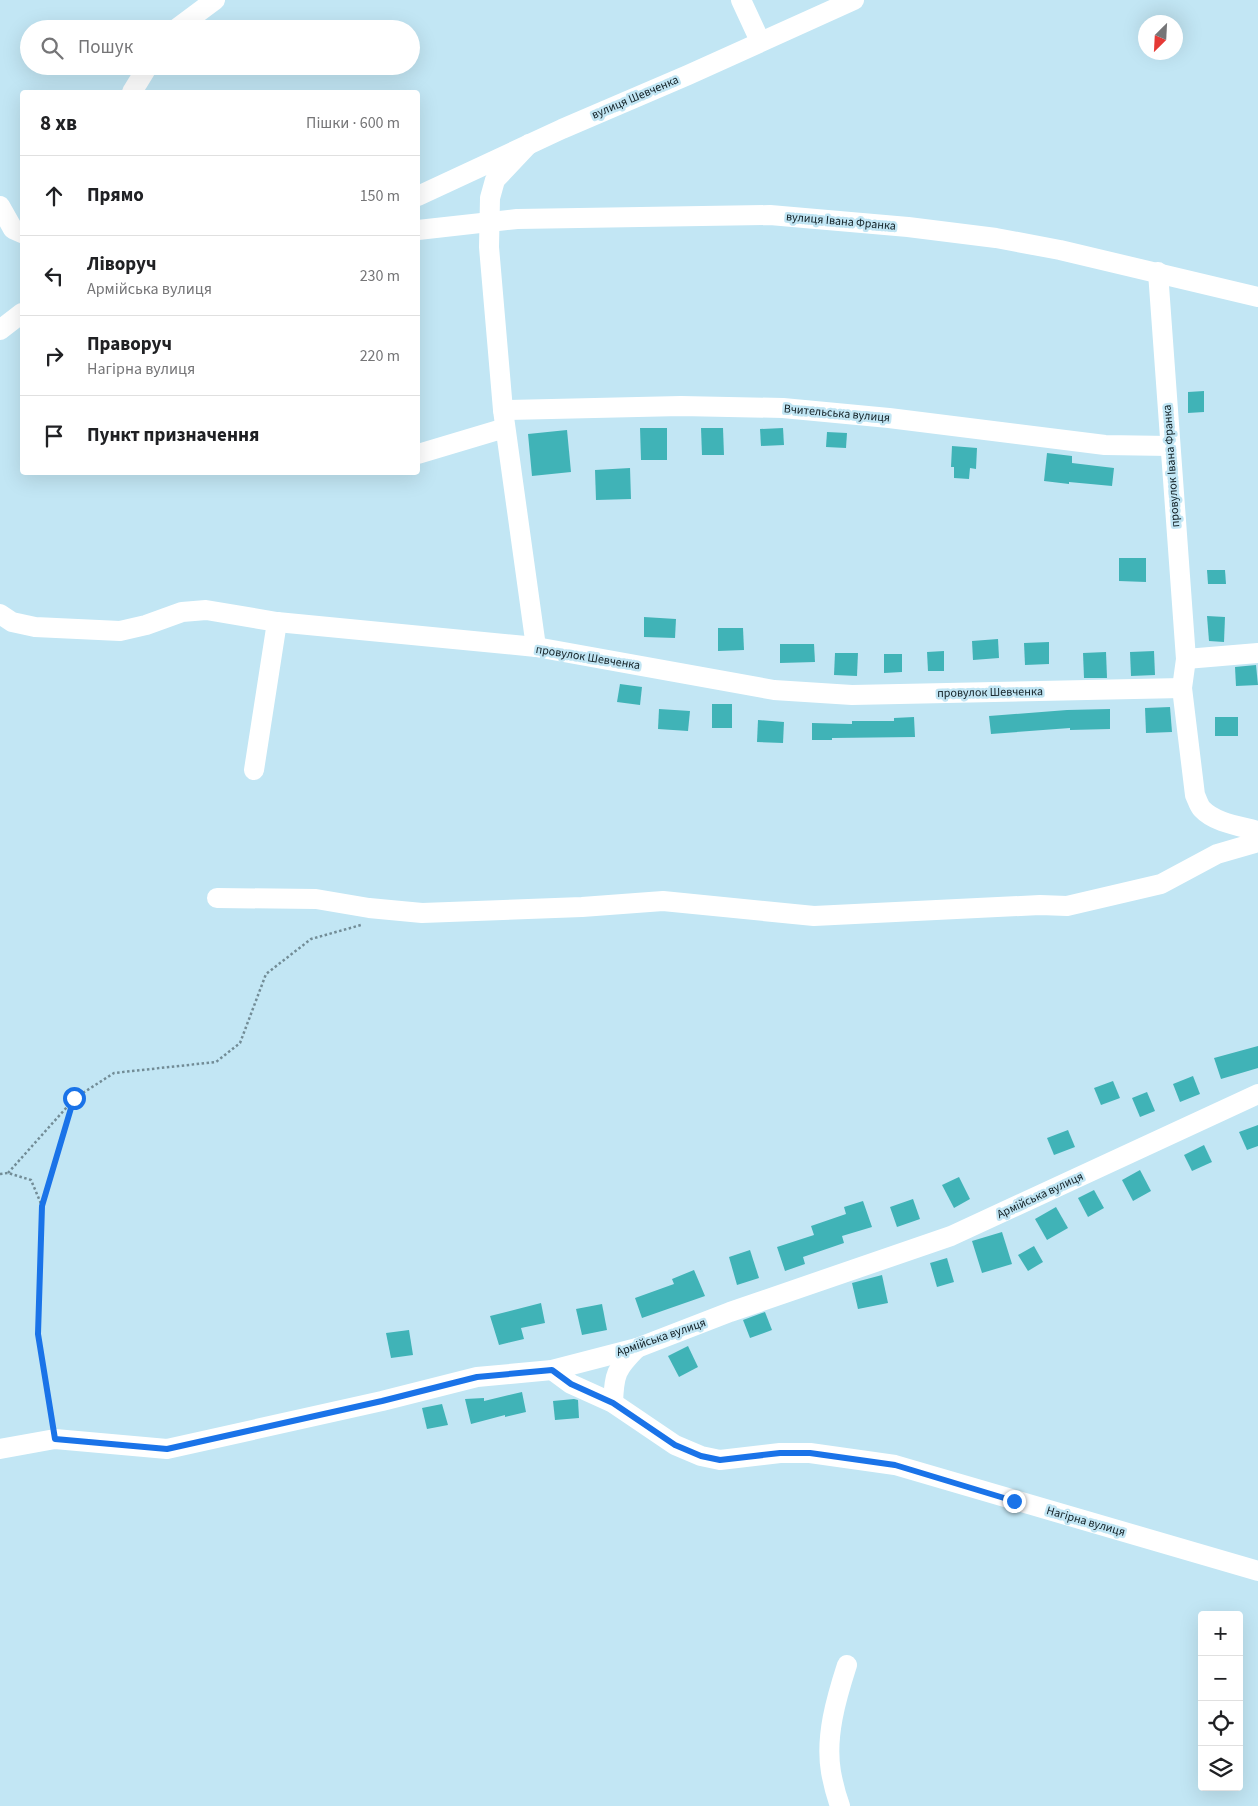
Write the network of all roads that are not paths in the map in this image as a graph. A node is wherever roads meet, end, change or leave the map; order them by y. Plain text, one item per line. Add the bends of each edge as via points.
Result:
1 (215, 0) edge
2 (741, 0) edge
3 (854, 0) edge
4 (188, 20) edge
5 (760, 41) junction
6 (142, 75) edge
7 (133, 90) edge
8 (529, 144) junction
9 (420, 195) edge
10 (0, 206) edge
11 (490, 223) junction
12 (420, 230) edge
13 (20, 232) edge
14 (1158, 272) junction
15 (1258, 297) edge
16 (20, 315) edge
17 (0, 330) edge
18 (504, 419) junction
19 (1170, 446) junction
20 (420, 453) edge
21 (0, 614) edge
22 (277, 622) junction
23 (536, 647) junction
24 (1258, 653) edge
25 (1186, 659) junction
26 (1182, 688) junction
27 (254, 770) dead end
28 (1258, 831) edge
29 (1258, 842) edge
30 (217, 898) dead end
31 (1258, 1094) edge
32 (636, 1348) junction
33 (552, 1370) junction
34 (613, 1403) junction
35 (0, 1449) edge
36 (1258, 1571) edge
37 (847, 1665) dead end
38 (840, 1806) edge

1 - 4 street
2 - 5 street
3 - 5 street, вулиця Шевченка
5 - 8 street, вулиця Шевченка
6 - 7 street
8 - 9 street, вулиця Шевченка
8 - 11 street via 495,180 490,198
10 - 13 street via 13,229
11 - 12 street, вулиця Івана Франка
11 - 14 street, вулиця Івана Франка via 517,219 770,214 996,238
11 - 18 street via 489,247
14 - 15 street, вулиця Івана Франка
14 - 19 street, провулок Івана Франка
16 - 17 street
18 - 19 street, Вчительська вулиця via 681,406 783,408 1105,445
18 - 20 street, Вчительська вулиця
18 - 23 street
19 - 25 street, провулок Івана Франка
21 - 22 street, провулок Шевченка via 12,622 35,627 120,631 182,612 206,610
22 - 23 street, провулок Шевченка
22 - 27 street
23 - 26 street, провулок Шевченка via 774,690 852,695
24 - 25 street
25 - 26 street, провулок Івана Франка
26 - 28 street, провулок Івана Франка via 1194,795 1202,809 1215,818
29 - 30 street via 1217,854 1161,884 1067,906 814,916 663,900 582,907 422,913 316,899
31 - 32 street, Армійська вулиця via 951,1236
32 - 33 street, Армійська вулиця
32 - 34 street via 620,1365 614,1382
33 - 34 street, Нагірна вулиця via 571,1384
33 - 35 street, Армійська вулиця via 477,1377 167,1449 55,1439
34 - 36 street, Нагірна вулиця via 675,1445 701,1456 720,1460 810,1453 895,1465
37 - 38 street via 832,1717 830,1744 830,1771

